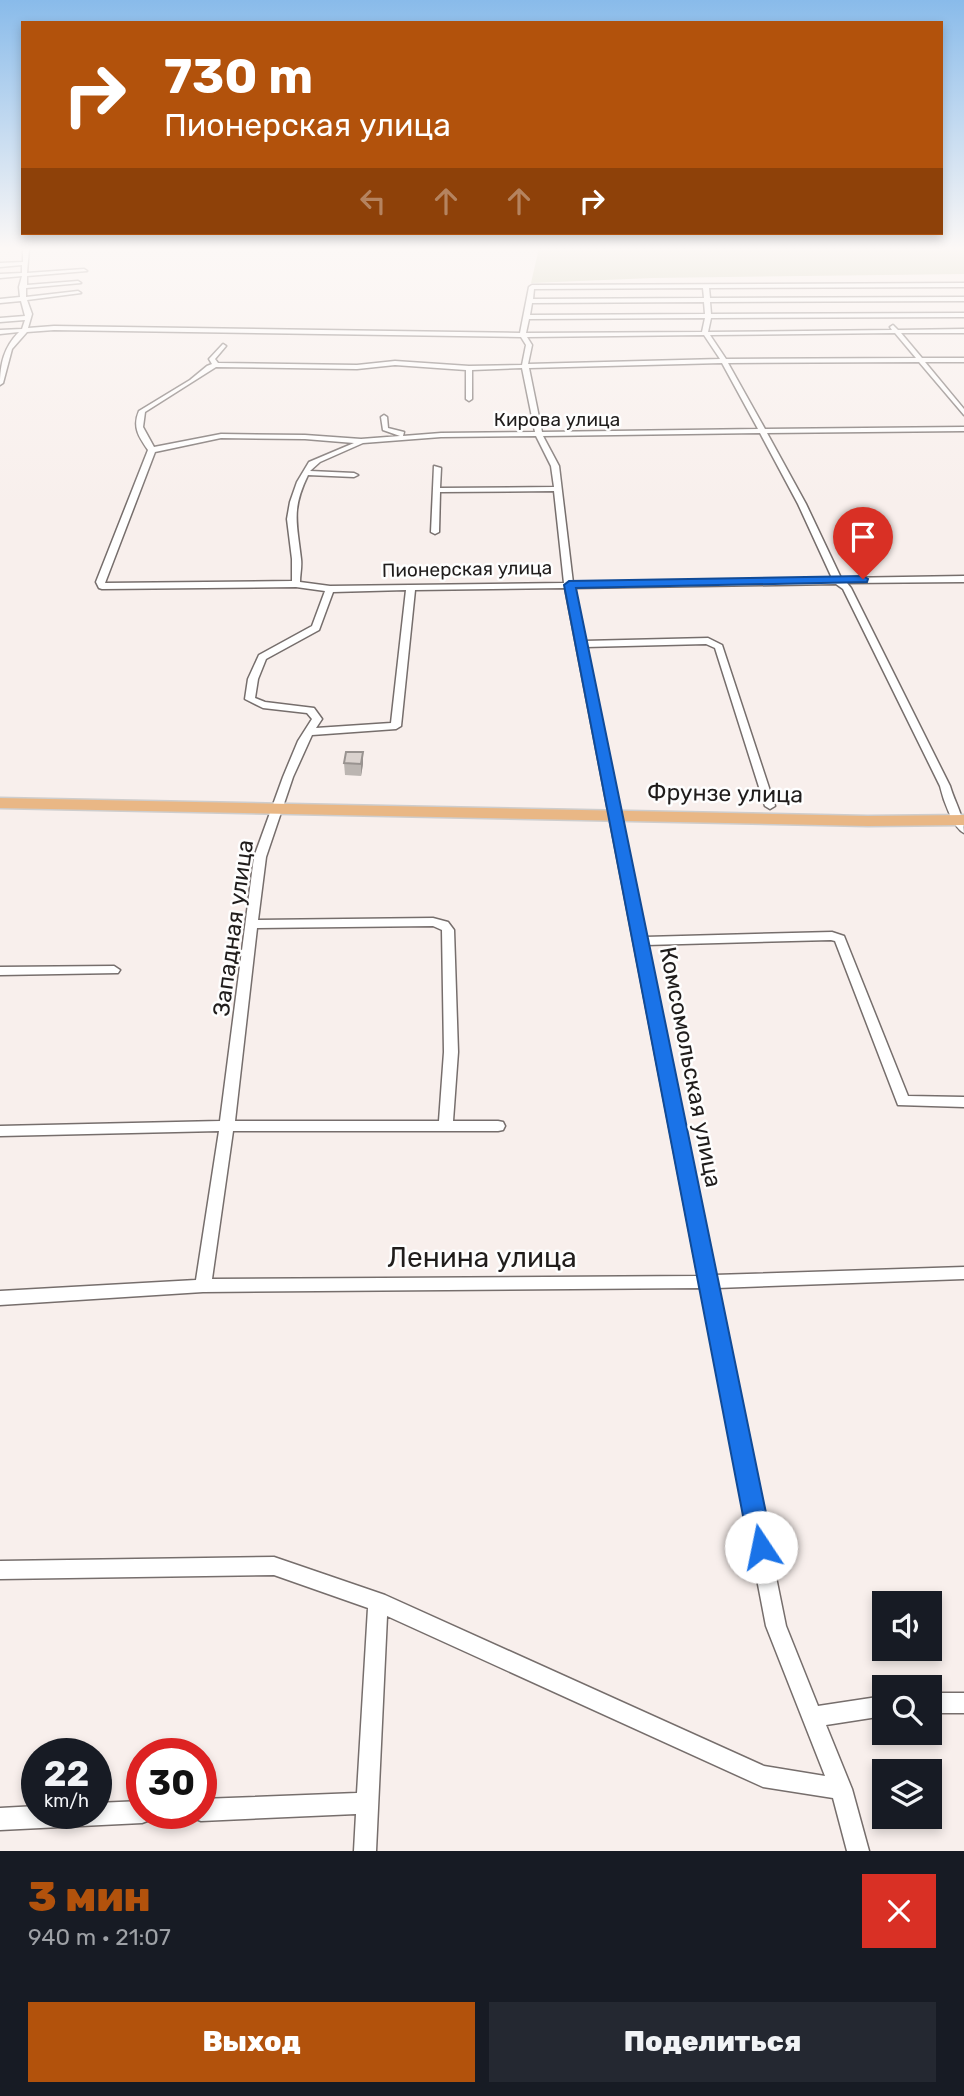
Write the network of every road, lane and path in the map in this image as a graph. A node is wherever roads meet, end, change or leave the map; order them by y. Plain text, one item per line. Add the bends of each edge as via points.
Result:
1 (21, 334) edge
2 (461, 334) edge
3 (561, 334) edge
4 (707, 334) edge
5 (899, 334) edge
6 (523, 335) junction
7 (223, 346) dead end
8 (921, 359) junction
9 (964, 360) edge
10 (724, 361) junction
11 (216, 365) junction
12 (524, 366) junction
13 (469, 368) junction
14 (0, 383) edge
15 (469, 399) dead end
16 (964, 413) edge
17 (384, 417) dead end
18 (964, 429) edge
19 (761, 432) junction
20 (539, 435) junction
21 (412, 436) junction
22 (361, 441) junction
23 (152, 450) junction
24 (436, 468) dead end
25 (306, 473) junction
26 (354, 475) dead end
27 (436, 489) junction
28 (558, 489) junction
29 (435, 532) dead end
30 (964, 579) edge
31 (837, 580) junction
32 (296, 583) junction
33 (569, 585) junction
34 (411, 588) junction
35 (330, 589) junction
36 (580, 644) junction
37 (308, 732) junction
38 (0, 791) edge
39 (0, 803) edge
40 (278, 803) junction
41 (770, 806) junction
42 (613, 809) junction
43 (961, 817) edge
44 (252, 925) junction
45 (641, 941) junction
46 (114, 970) dead end
47 (0, 971) edge
48 (964, 1102) edge
49 (446, 1124) junction
50 (227, 1126) junction
51 (498, 1126) dead end
52 (0, 1131) edge
53 (964, 1273) edge
54 (709, 1282) junction
55 (203, 1286) junction
56 (0, 1298) edge
57 (0, 1570) edge
58 (378, 1602) junction
59 (942, 1703) edge
60 (964, 1703) edge
61 (872, 1708) edge
62 (811, 1717) junction
63 (841, 1789) junction
64 (367, 1802) junction
65 (217, 1809) edge
66 (126, 1813) edge
67 (0, 1819) edge
68 (365, 1851) edge
69 (858, 1851) edge

1 - 14 street via 13,342
2 - 6 street
3 - 6 street
4 - 10 street
5 - 8 street
6 - 12 street, Комсомольская улица via 529,345
7 - 11 street via 212,359
8 - 9 street
8 - 10 street
8 - 16 street
10 - 12 street
10 - 19 street
11 - 13 street via 358,367 395,363
11 - 23 street via 142,411 139,432
12 - 13 street
12 - 20 street, Комсомольская улица
13 - 15 street
17 - 21 street via 388,432
18 - 19 street, Кирова улица
19 - 20 street, Кирова улица
19 - 31 street via 802,503
20 - 21 street, Кирова улица
20 - 28 street, Комсомольская улица via 555,466
21 - 22 street, Кирова улица
22 - 23 street, Кирова улица via 221,436
22 - 25 street via 319,459
23 - 32 street, Пионерская улица via 102,586
24 - 27 street
25 - 26 street
25 - 32 street via 291,506
27 - 28 street
27 - 29 street
28 - 33 street, Комсомольская улица
30 - 31 street, Пионерская улица
31 - 33 street, Пионерская улица
31 - 43 street via 847,588
32 - 35 street, Пионерская улица
33 - 34 street, Пионерская улица
33 - 36 street, Комсомольская улица
34 - 35 street, Пионерская улица
34 - 37 street via 396,726
35 - 37 street via 316,628 262,657 253,679 250,699 263,705 310,710 317,719
36 - 41 street via 708,641 719,646
36 - 42 street, Комсомольская улица
37 - 40 street, Западная улица
38 - 40 main road
39 - 40 main road
40 - 42 main road, Фрунзе улица
40 - 44 street, Западная улица via 260,857
41 - 42 main road, Фрунзе улица
41 - 43 main road, Фрунзе улица
42 - 43 main road, Фрунзе улица
42 - 45 street, Комсомольская улица
44 - 49 street via 444,925 448,930 451,1052
44 - 50 street, Западная улица
45 - 48 street via 839,939 903,1101
45 - 54 street, Комсомольская улица
46 - 47 street
49 - 50 street
49 - 51 street
50 - 52 street
50 - 55 street, Западная улица
53 - 54 street, Ленина улица
54 - 55 street, Ленина улица
54 - 62 street, Комсомольская улица via 776,1626
55 - 56 street, Ленина улица
57 - 58 street via 274,1566
58 - 63 street via 763,1776
58 - 64 street
59 - 60 street
61 - 62 street
62 - 63 street, Комсомольская улица
63 - 69 street, Комсомольская улица
64 - 65 street
64 - 68 street
66 - 67 street

